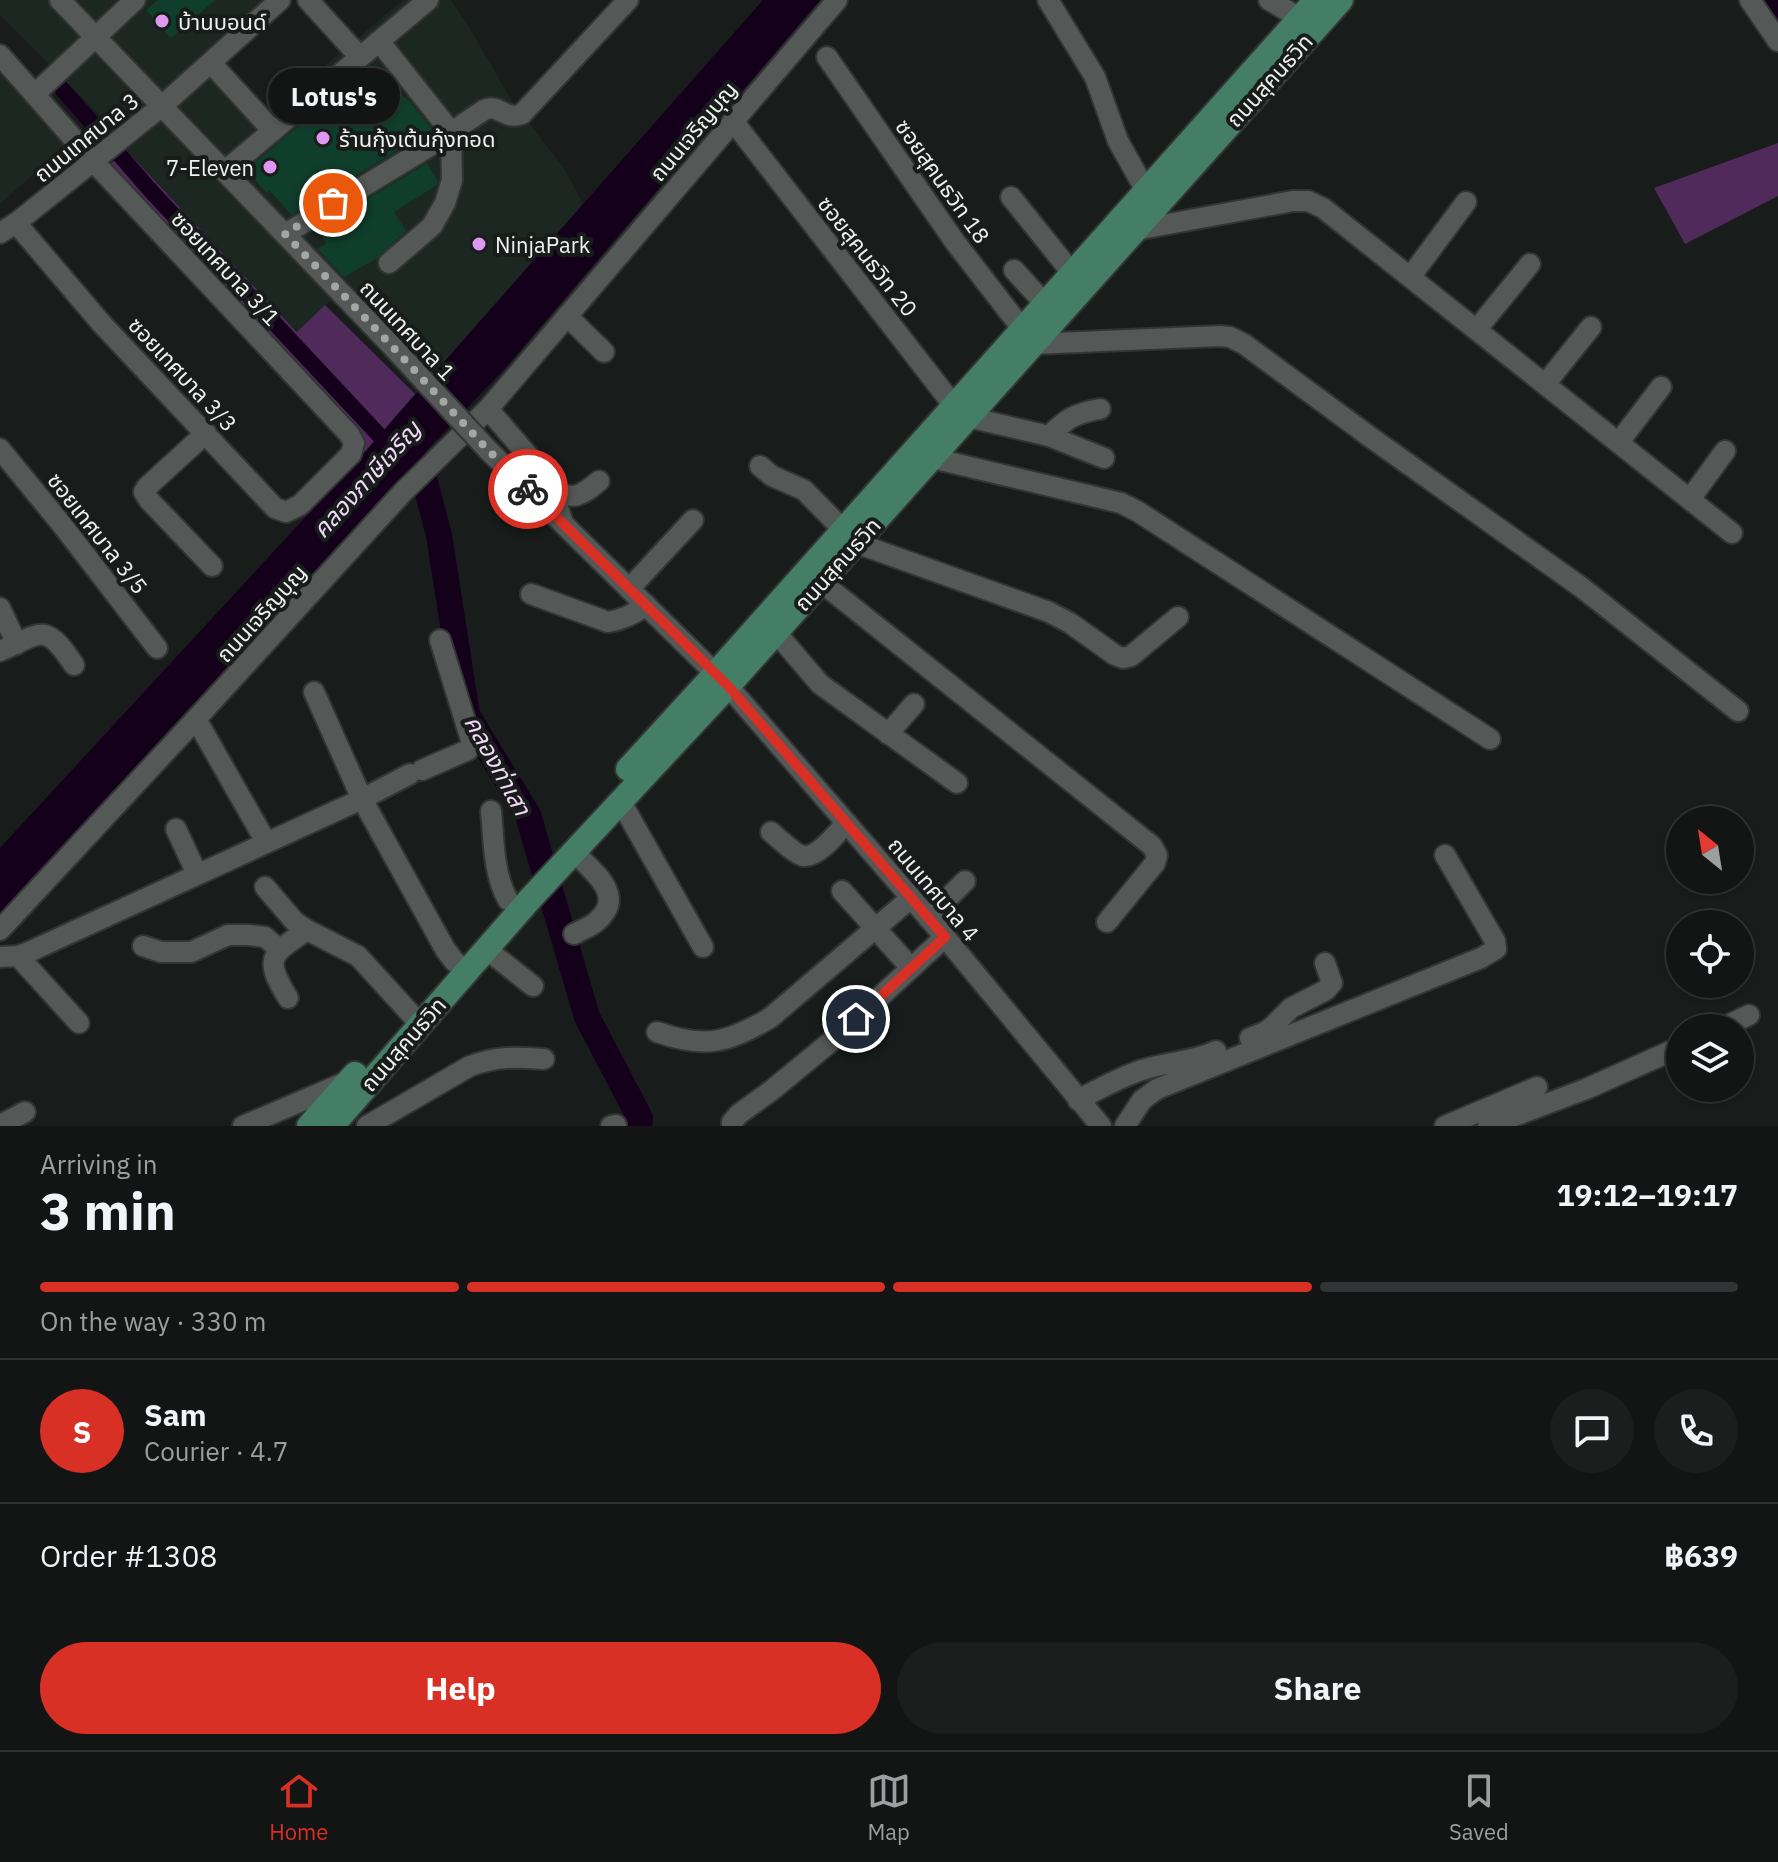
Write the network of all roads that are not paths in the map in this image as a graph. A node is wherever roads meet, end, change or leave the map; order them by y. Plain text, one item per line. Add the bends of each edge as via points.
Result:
1 (60, 0) edge
2 (135, 0) edge
3 (280, 0) edge
4 (308, 0) edge
5 (428, 0) edge
6 (628, 0) edge
7 (837, 0) edge
8 (1048, 0) edge
9 (1269, 0) edge
10 (1316, 0) edge
11 (1341, 0) edge
12 (1750, 0) edge
13 (1300, 18) junction
14 (95, 36) junction
15 (379, 41) junction
16 (1778, 41) edge
17 (0, 55) edge
18 (360, 57) junction
19 (827, 57) dead end
20 (211, 63) junction
21 (35, 94) junction
22 (162, 106) junction
23 (733, 121) junction
24 (273, 131) junction
25 (451, 132) junction
26 (94, 161) junction
27 (225, 171) junction
28 (1146, 191) junction
29 (1011, 197) dead end
30 (1466, 202) dead end
31 (8, 228) edge
32 (1134, 231) junction
33 (1110, 232) junction
34 (285, 234) junction
35 (389, 263) dead end
36 (1530, 264) dead end
37 (1014, 270) dead end
38 (1072, 273) junction
39 (1411, 276) junction
40 (1045, 304) junction
41 (567, 316) junction
42 (1591, 327) dead end
43 (1477, 329) junction
44 (1028, 337) junction
45 (604, 352) dead end
46 (1546, 383) junction
47 (1661, 387) dead end
48 (488, 409) junction
49 (1100, 409) dead end
50 (961, 411) junction
51 (206, 433) junction
52 (1049, 436) junction
53 (1619, 442) junction
54 (0, 449) edge
55 (1725, 451) dead end
56 (932, 458) junction
57 (1104, 458) dead end
58 (760, 466) dead end
59 (326, 479) joint
60 (599, 481) dead end
61 (552, 490) junction
62 (1690, 499) junction
63 (693, 520) dead end
64 (563, 524) junction
65 (1732, 533) dead end
66 (849, 537) junction
67 (212, 566) dead end
68 (821, 582) junction
69 (629, 589) junction
70 (531, 594) dead end
71 (646, 605) junction
72 (0, 608) edge
73 (1178, 617) dead end
74 (770, 626) junction
75 (440, 640) dead end
76 (9, 648) edge
77 (157, 648) dead end
78 (74, 665) dead end
79 (722, 680) junction
80 (314, 692) dead end
81 (914, 704) dead end
82 (1738, 711) dead end
83 (196, 719) junction
84 (888, 734) junction
85 (1490, 739) dead end
86 (957, 783) dead end
87 (621, 793) junction
88 (362, 799) junction
89 (491, 811) dead end
90 (846, 823) junction
91 (176, 829) dead end
92 (771, 832) dead end
93 (266, 842) junction
94 (563, 855) junction
95 (1445, 855) dead end
96 (197, 874) junction
97 (965, 881) dead end
98 (265, 887) dead end
99 (842, 891) dead end
100 (520, 895) junction
101 (911, 898) junction
102 (928, 918) junction
103 (1107, 922) dead end
104 (876, 928) junction
105 (0, 930) edge
106 (307, 930) junction
107 (574, 934) dead end
108 (945, 937) junction
109 (143, 946) dead end
110 (703, 947) dead end
111 (279, 949) junction
112 (486, 949) junction
113 (9, 957) edge
114 (903, 959) dead end
115 (1325, 963) dead end
116 (460, 966) junction
117 (533, 986) dead end
118 (288, 998) dead end
119 (415, 1018) junction
120 (79, 1023) dead end
121 (657, 1032) dead end
122 (1666, 1053) edge
123 (544, 1059) dead end
124 (1537, 1087) dead end
125 (348, 1091) junction
126 (1078, 1100) junction
127 (25, 1112) dead end
128 (1131, 1118) edge
129 (0, 1125) edge
130 (318, 1125) edge
131 (243, 1126) edge
132 (367, 1126) edge
133 (732, 1126) edge
134 (1101, 1126) edge
135 (1150, 1126) edge
136 (1445, 1126) edge
137 (1488, 1126) edge

1 - 14 street, ถนนเทศบาล 1
2 - 14 street
3 - 20 street, ถนนเทศบาล 3
4 - 18 street
5 - 15 street
6 - 25 street via 522,114 505,115 491,107
7 - 23 street, ถนนเจริญบุญ
8 - 28 street via 1095,77 1118,141
9 - 13 street
10 - 13 main road, ถนนสุคนธวิท
11 - 32 main road, ถนนสุคนธวิท
12 - 16 street
13 - 28 main road, ถนนสุคนธวิท
14 - 21 street
14 - 22 street, ถนนเทศบาล 1
15 - 18 street
15 - 25 street
17 - 21 street, ซอยเทศบาล 3/1
18 - 24 street
19 - 44 street, ซอยสุคนธวิท 18
20 - 22 street, ถนนเทศบาล 3
20 - 24 street
21 - 26 street, ซอยเทศบาล 3/1
22 - 26 street, ถนนเทศบาล 3
22 - 27 street, ถนนเทศบาล 1
23 - 41 street, ถนนเจริญบุญ
23 - 50 street, ซอยสุคนธวิท 20
24 - 27 street
25 - 34 street
25 - 35 street via 452,180 445,203 432,226
26 - 31 street, ถนนเทศบาล 3
26 - 59 street, ซอยเทศบาล 3/1 via 349,434 354,443 351,454
27 - 34 street, ถนนเทศบาล 1
28 - 33 main road, ถนนสุคนธวิท
29 - 38 street
30 - 39 street
31 - 51 street, ซอยเทศบาล 3/3
32 - 33 street
32 - 39 street via 1308,201
32 - 44 main road, ถนนสุคนธวิท
33 - 38 main road, ถนนสุคนธวิท
34 - 64 street, ถนนเทศบาล 1, bridge
36 - 43 street
37 - 40 street
38 - 40 main road, ถนนสุคนธวิท
39 - 43 street
40 - 44 main road, ถนนสุคนธวิท
41 - 45 street
41 - 48 street, ถนนเจริญบุญ
42 - 46 street
43 - 46 street
44 - 50 main road, ถนนสุคนธวิท
44 - 82 street via 1220,336 1244,344 1581,587
46 - 53 street
47 - 53 street
48 - 61 street via 537,463
48 - 83 street, ถนนเจริญบุญ
49 - 52 street via 1070,417
50 - 52 street
50 - 56 main road, ถนนสุคนธวิท
50 - 66 main road, ถนนสุคนธวิท
51 - 59 street, ซอยเทศบาล 3/3 via 275,508 286,512 300,505
51 - 67 street via 144,492
52 - 57 street
53 - 62 street
54 - 77 street, ซอยเทศบาล 3/5
55 - 62 street
56 - 66 main road, ถนนสุคนธวิท
56 - 85 street via 1129,507
58 - 66 street via 813,497
60 - 61 street via 574,496
61 - 64 street
62 - 65 street
63 - 69 street
64 - 69 street, ถนนเทศบาล 1
66 - 68 main road, ถนนสุคนธวิท
66 - 73 street via 1049,612 1123,658
66 - 74 main road, ถนนสุคนธวิท
68 - 74 main road, ถนนสุคนธวิท
68 - 103 street via 1152,846 1155,863
69 - 71 street, ถนนเทศบาล 1
70 - 71 street via 608,622
71 - 79 street, ถนนเทศบาล 1
72 - 76 street
74 - 79 main road, ถนนสุคนธวิท
74 - 84 street via 820,684
75 - 88 street via 472,743 468,750
76 - 78 street via 47,634
79 - 87 main road, ถนนสุคนธวิท
79 - 90 street, ถนนเทศบาล 4
80 - 88 street
81 - 84 street
83 - 93 street
83 - 105 street, ถนนเจริญบุญ
84 - 86 street
87 - 94 main road, ถนนสุคนธวิท
87 - 110 street
88 - 93 street
88 - 116 street via 427,920
89 - 100 street via 501,888
90 - 92 street via 828,843 804,856
90 - 101 street, ถนนเทศบาล 4
91 - 96 street
93 - 96 street
94 - 100 main road, ถนนสุคนธวิท
94 - 107 street via 604,882 610,895 596,922
95 - 128 street via 1496,949 1157,1089
96 - 113 street
97 - 102 street
98 - 106 street
99 - 104 street
100 - 112 main road, ถนนสุคนธวิท
100 - 116 main road, ถนนสุคนธวิท
101 - 102 street, ถนนเทศบาล 4
101 - 104 street
102 - 108 street, ถนนเทศบาล 4
104 - 114 street
104 - 121 street via 770,1018 744,1033 697,1042
106 - 111 street
106 - 119 street via 358,956
108 - 126 street, ถนนเทศบาล 4
108 - 133 street via 834,1039 739,1114
109 - 111 street via 191,952 228,935 249,935 265,937
111 - 118 street via 274,970
112 - 116 main road, ถนนสุคนธวิท
112 - 117 street
113 - 120 street
115 - 126 street via 1332,983 1326,990 1291,1008 1265,1032 1196,1060 1140,1070
116 - 119 main road, ถนนสุคนธวิท
119 - 125 main road, ถนนสุคนธวิท
122 - 137 street
123 - 132 street via 503,1057 479,1063
124 - 136 street
125 - 130 main road, ถนนสุคนธวิท
125 - 131 street
126 - 134 street, ถนนเทศบาล 4
127 - 129 street
128 - 135 street

